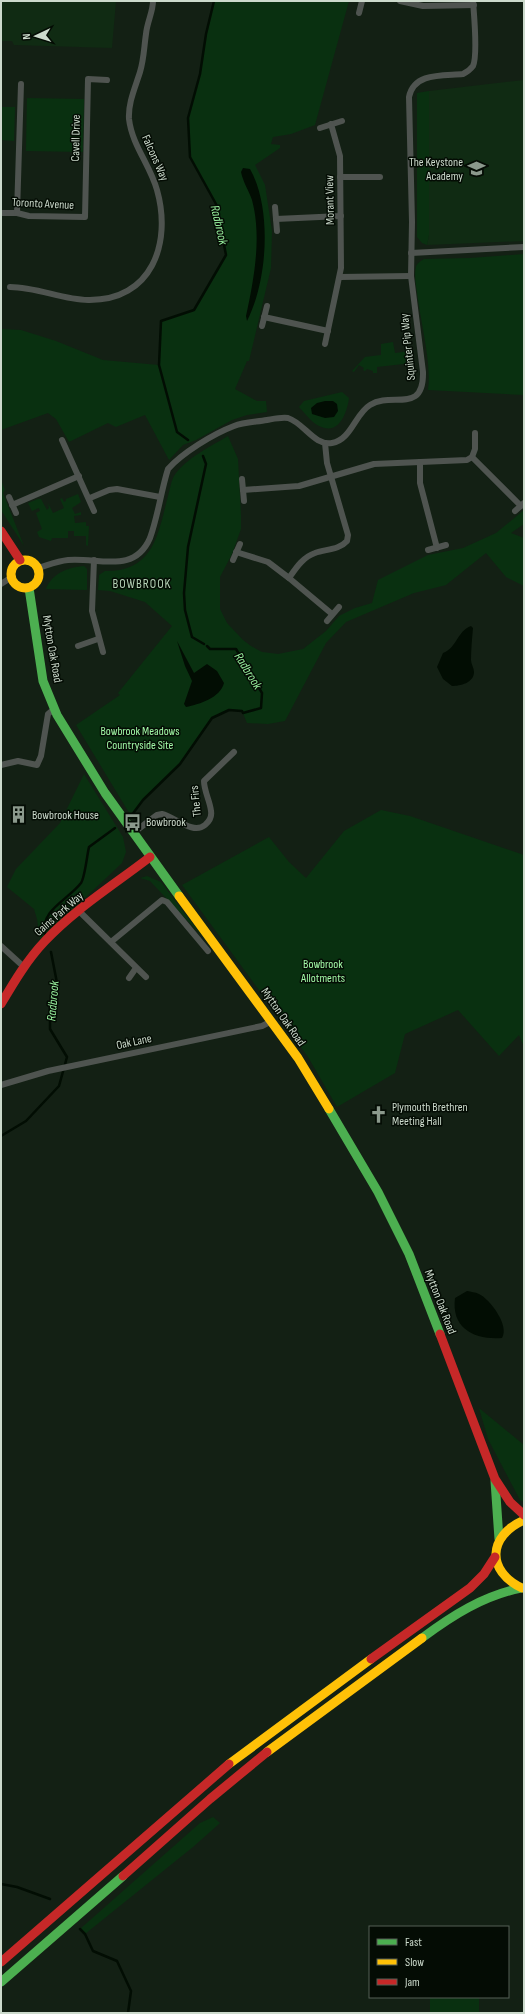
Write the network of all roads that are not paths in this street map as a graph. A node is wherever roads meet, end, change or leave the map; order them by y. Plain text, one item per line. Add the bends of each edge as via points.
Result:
1 (153, 1) edge
2 (362, 1) edge
3 (400, 1) edge
4 (474, 3) edge
5 (359, 13) dead end
6 (106, 80) dead end
7 (21, 84) dead end
8 (342, 121) dead end
9 (331, 124) junction
10 (320, 128) dead end
11 (380, 177) dead end
12 (340, 178) junction
13 (275, 207) dead end
14 (1, 213) edge
15 (18, 213) junction
16 (341, 216) junction
17 (84, 217) joint
18 (276, 219) junction
19 (277, 231) dead end
20 (524, 247) edge
21 (411, 253) junction
22 (410, 276) junction
23 (340, 277) junction
24 (10, 287) dead end
25 (266, 306) dead end
26 (264, 317) junction
27 (262, 326) dead end
28 (328, 331) junction
29 (325, 344) dead end
30 (475, 433) dead end
31 (62, 440) dead end
32 (325, 443) junction
33 (472, 457) junction
34 (420, 462) junction
35 (79, 476) junction
36 (332, 477) junction
37 (242, 479) dead end
38 (243, 490) junction
39 (160, 496) junction
40 (9, 497) dead end
41 (90, 498) junction
42 (244, 500) dead end
43 (522, 504) edge
44 (12, 505) junction
45 (94, 511) dead end
46 (515, 511) dead end
47 (16, 513) dead end
48 (1, 531) edge
49 (240, 544) dead end
50 (446, 545) dead end
51 (437, 548) junction
52 (428, 550) dead end
53 (236, 552) junction
54 (20, 560) junction
55 (94, 560) junction
56 (233, 560) dead end
57 (38, 568) junction
58 (12, 578) junction
59 (289, 578) junction
60 (1, 584) edge
61 (29, 588) junction
62 (339, 607) dead end
63 (332, 614) junction
64 (327, 621) dead end
65 (98, 639) junction
66 (78, 646) dead end
67 (103, 652) dead end
68 (54, 709) junction
69 (234, 752) dead end
70 (1, 765) edge
71 (133, 833) junction
72 (150, 857) junction
73 (79, 911) junction
74 (111, 942) junction
75 (1, 946) edge
76 (208, 951) dead end
77 (24, 967) junction
78 (136, 968) junction
79 (146, 977) dead end
80 (129, 978) dead end
81 (1, 1004) edge
82 (272, 1020) junction
83 (1, 1085) edge
84 (495, 1479) junction
85 (524, 1515) edge
86 (524, 1520) edge
87 (499, 1539) junction
88 (496, 1557) junction
89 (522, 1588) edge
90 (1, 1962) edge
91 (1, 1982) edge

1 - 24 street, Falcons Way via 143,60 132,94 129,118 137,146 158,190 162,234 156,260 136,285 121,295 107,298 78,299 50,292
2 - 5 street
3 - 4 street via 423,6
4 - 21 street, Squinter Pip Way via 475,55 470,69 463,74 427,77 416,84 410,92
6 - 17 street, Cavell Drive via 88,79
7 - 15 street
8 - 9 street
9 - 10 street
9 - 12 street, Morant View via 340,156
11 - 12 street
12 - 16 street, Morant View
13 - 18 street
14 - 15 street, Toronto Avenue
15 - 17 street, Toronto Avenue via 29,216
16 - 18 street
16 - 23 street, Morant View
18 - 19 street
20 - 21 street
21 - 22 street, Squinter Pip Way
22 - 23 street
22 - 32 street, Squinter Pip Way via 423,372 420,391 409,400 378,401 370,405 344,437 339,441
23 - 28 street, Morant View
25 - 26 street
26 - 27 street
26 - 28 street
28 - 29 street, Morant View
30 - 33 street
31 - 35 street
32 - 36 street via 327,463
32 - 39 street via 289,418 234,426 176,460 168,469
33 - 34 street via 466,460
33 - 43 street
34 - 36 street via 374,464
34 - 51 street via 420,483
35 - 41 street
35 - 44 street
36 - 38 street via 299,486
36 - 59 street via 348,535 347,541 338,548 307,557
37 - 38 street
38 - 42 street
39 - 41 street via 117,489
39 - 55 street via 150,537 144,548 128,561
40 - 44 street
41 - 45 street
43 - 46 street
44 - 47 street
48 - 54 main road
49 - 53 street
50 - 51 street
51 - 52 street
53 - 56 street
53 - 59 street via 268,562
54 - 57 main road via 30,561
54 - 58 main road via 13,567
55 - 57 street via 68,560
55 - 65 street via 92,611
57 - 61 main road via 37,582
58 - 60 street
58 - 61 main road via 20,587
59 - 63 street
61 - 68 main road, Mytton Oak Road via 43,681
62 - 63 street
63 - 64 street
65 - 66 street
65 - 67 street
68 - 70 street via 48,714 41,756 37,765 18,761
68 - 71 main road, Mytton Oak Road via 105,793
69 - 71 street, The Firs via 204,781 211,812 206,825 192,827 162,814
71 - 72 main road, Mytton Oak Road
72 - 73 main road, Gains Park Way
72 - 82 main road, Mytton Oak Road
73 - 74 street
73 - 77 main road, Gains Park Way via 39,947
74 - 76 street via 162,900 167,902
74 - 78 street
75 - 77 street
77 - 81 main road, Gains Park Way
78 - 79 street
78 - 80 street
82 - 83 street, Oak Lane via 262,1026 60,1068
82 - 84 main road, Mytton Oak Road via 371,1179 409,1254
84 - 85 main road, Mytton Oak Road via 510,1502
84 - 87 main road, Mytton Oak Road
86 - 87 main road via 506,1529
87 - 88 main road, Mytton Oak Road
88 - 89 main road via 503,1576
88 - 90 main road via 486,1574 472,1587 223,1768
89 - 91 main road via 491,1595 466,1608 286,1738 239,1775 55,1938

